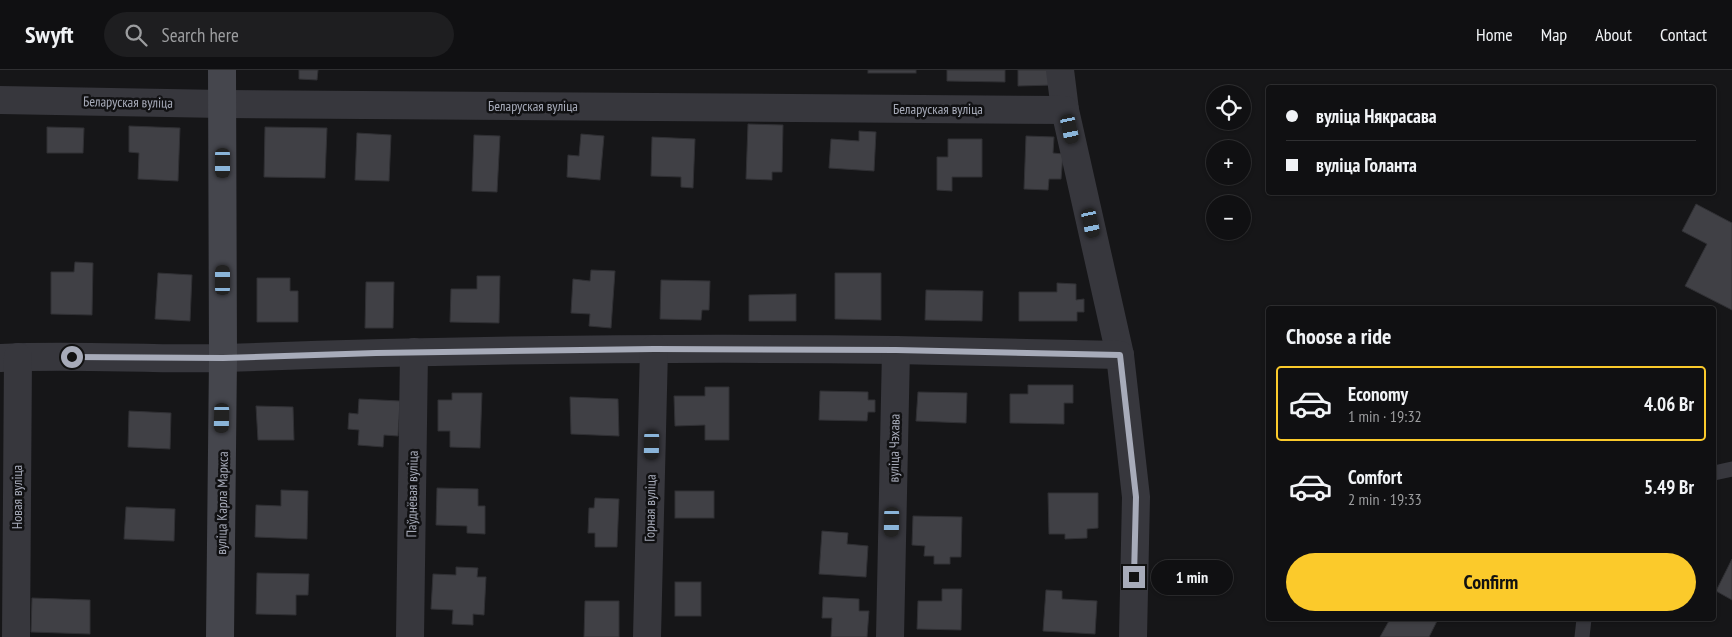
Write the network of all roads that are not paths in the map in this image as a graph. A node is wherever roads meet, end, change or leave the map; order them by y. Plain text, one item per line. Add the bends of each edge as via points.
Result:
1 (222, 70) edge
2 (1060, 70) edge
3 (0, 100) edge
4 (223, 104) junction
5 (1065, 110) junction
6 (654, 349) junction
7 (896, 350) junction
8 (414, 352) junction
9 (1120, 355) junction
10 (9, 358) edge
11 (223, 358) junction
12 (1732, 469) edge
13 (1716, 473) edge
14 (1584, 621) edge
15 (16, 637) edge
16 (220, 637) edge
17 (410, 637) edge
18 (647, 637) edge
19 (890, 637) edge
20 (1133, 637) edge
21 (1582, 637) edge

1 - 4 street, вуліца Карла Маркса
2 - 5 street
3 - 4 street, Беларуская вуліца
4 - 5 street, Беларуская вуліца
4 - 11 street, вуліца Карла Маркса
5 - 9 street
6 - 7 street
6 - 8 street
6 - 18 street, Горная вуліца
7 - 9 street
7 - 19 street, вуліца Чэхава
8 - 11 street
8 - 17 street, Паўднёвая вуліца
9 - 20 street via 1136,497
10 - 11 street
10 - 15 street, Новая вуліца
11 - 16 street, вуліца Карла Маркса
12 - 13 lane
14 - 21 lane

